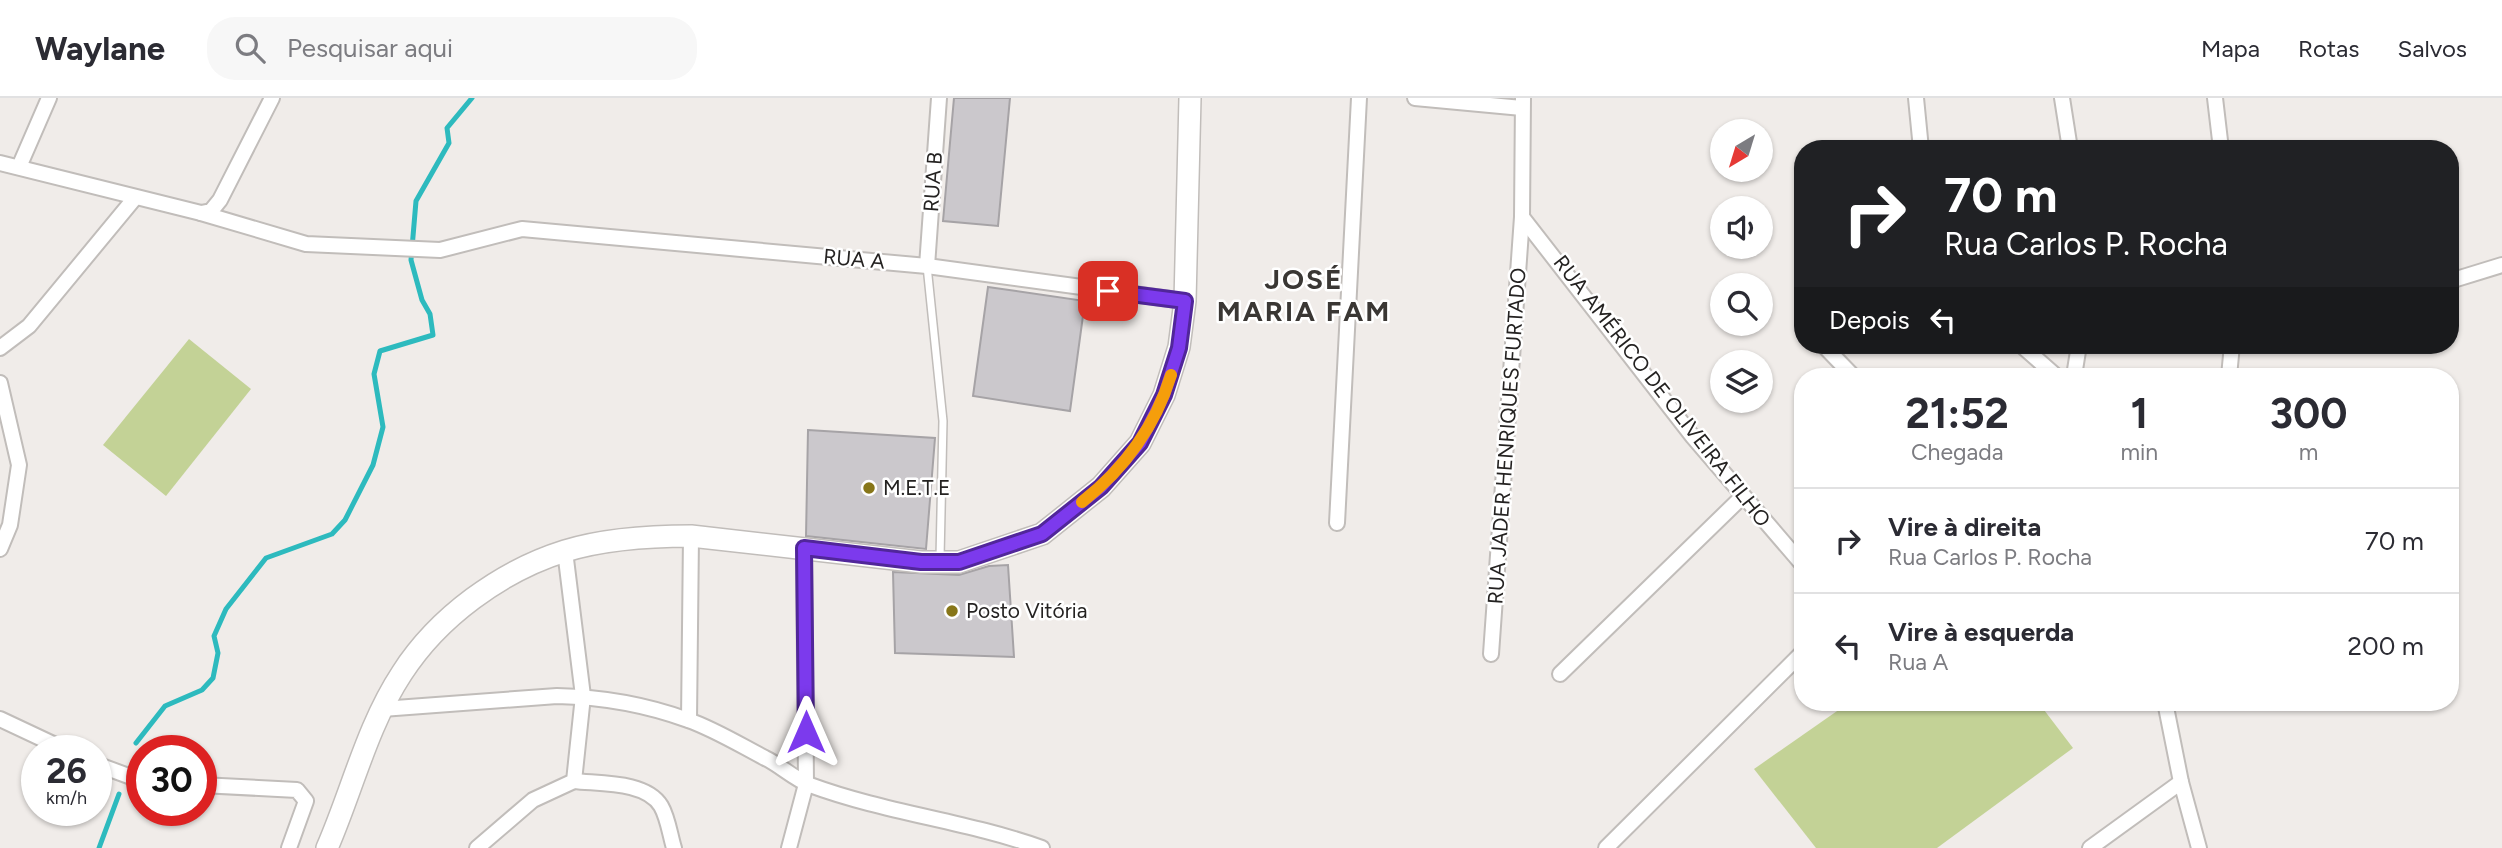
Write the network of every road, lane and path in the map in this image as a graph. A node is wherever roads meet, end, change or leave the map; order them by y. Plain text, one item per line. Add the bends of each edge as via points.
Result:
1 (49, 98) edge
2 (272, 98) edge
3 (939, 98) edge
4 (1190, 98) edge
5 (1359, 98) edge
6 (1415, 98) edge
7 (1916, 98) edge
8 (2062, 98) edge
9 (2215, 98) edge
10 (1522, 103) edge
11 (1920, 140) edge
12 (2069, 140) edge
13 (2220, 140) edge
14 (0, 163) edge
15 (19, 167) junction
16 (134, 199) junction
17 (201, 213) junction
18 (1522, 217) junction
19 (2502, 265) edge
20 (926, 266) junction
21 (2459, 278) edge
22 (1185, 301) junction
23 (0, 348) edge
24 (1832, 354) edge
25 (2031, 354) edge
26 (1845, 368) edge
27 (2047, 368) edge
28 (0, 383) edge
29 (1742, 497) junction
30 (1337, 523) dead end
31 (691, 536) junction
32 (804, 548) junction
33 (0, 549) edge
34 (565, 551) junction
35 (1794, 555) edge
36 (940, 562) junction
37 (1491, 654) dead end
38 (1794, 661) edge
39 (1560, 674) dead end
40 (583, 696) junction
41 (382, 709) junction
42 (2167, 711) edge
43 (0, 719) edge
44 (689, 720) junction
45 (34, 735) edge
46 (574, 781) junction
47 (2181, 782) junction
48 (806, 784) junction
49 (217, 786) edge
50 (289, 848) edge
51 (327, 848) edge
52 (477, 848) edge
53 (674, 848) edge
54 (789, 848) edge
55 (1042, 848) edge
56 (1606, 848) edge
57 (2090, 848) edge
58 (2199, 848) edge

1 - 15 street
2 - 17 street via 220,200 211,211
3 - 20 street, RUA B
4 - 22 main road
5 - 30 street
6 - 10 street
7 - 11 street
8 - 12 street
9 - 13 street
10 - 18 street, RUA JADER HENRIQUES FURTADO
14 - 15 street, RUA A
15 - 16 street, RUA A
16 - 17 street, RUA A
16 - 23 street via 29,326
17 - 20 street, RUA A via 306,244 440,250 522,229
18 - 29 street, RUA AMÉRICO DE OLIVEIRA FILHO
18 - 37 street, RUA JADER HENRIQUES FURTADO
19 - 21 street
20 - 22 street, RUA A
20 - 36 lane via 943,421
22 - 36 main road via 1179,348 1164,395 1140,443 1101,487 1042,534 959,562
24 - 26 street
25 - 27 street
28 - 33 street via 19,465 10,525
29 - 35 street, RUA AMÉRICO DE OLIVEIRA FILHO
29 - 39 street
31 - 32 main road
31 - 34 main road via 626,540
31 - 44 street
32 - 36 main road
32 - 48 street
34 - 40 street
34 - 41 main road via 515,573 457,610 425,641
38 - 56 street
40 - 41 street
40 - 44 street
40 - 46 street
41 - 51 main road
42 - 47 street
43 - 45 street
44 - 48 street via 777,764
46 - 52 street via 533,800
46 - 53 street via 642,790 654,797 663,808
47 - 57 street
47 - 58 street
48 - 54 street
48 - 55 street
49 - 50 street via 297,790 306,801

